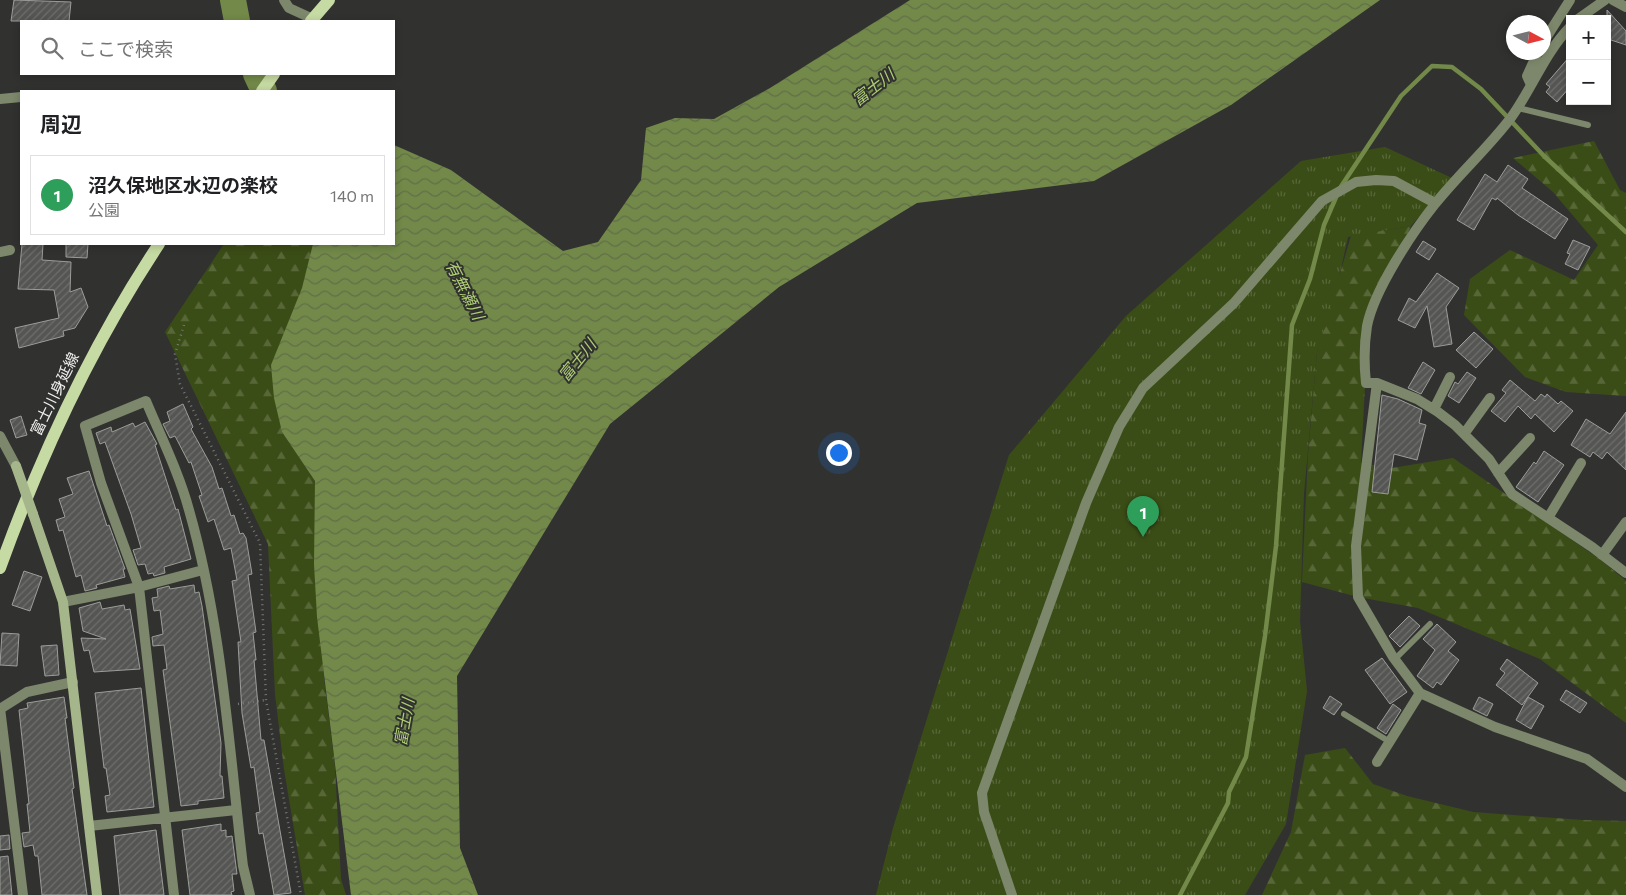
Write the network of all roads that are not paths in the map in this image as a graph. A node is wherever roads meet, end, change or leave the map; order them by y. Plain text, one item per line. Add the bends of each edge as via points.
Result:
1 (284, 0) edge
2 (329, 0) edge
3 (1570, 0) edge
4 (1605, 0) edge
5 (1613, 0) edge
6 (1625, 4) edge
7 (1584, 15) edge
8 (312, 20) edge
9 (1551, 30) edge
10 (1566, 31) edge
11 (1534, 60) edge
12 (273, 75) edge
13 (1531, 85) junction
14 (263, 90) edge
15 (20, 97) edge
16 (0, 99) edge
17 (1518, 108) junction
18 (1588, 125) dead end
19 (1435, 203) junction
20 (158, 245) edge
21 (1450, 377) dead end
22 (1377, 383) junction
23 (1490, 398) dead end
24 (1434, 410) junction
25 (1464, 434) junction
26 (0, 436) edge
27 (1530, 438) dead end
28 (1581, 463) dead end
29 (1498, 474) junction
30 (1548, 518) junction
31 (1626, 522) edge
32 (1602, 555) junction
33 (0, 568) edge
34 (203, 570) junction
35 (1626, 573) edge
36 (139, 587) junction
37 (63, 602) junction
38 (1430, 624) dead end
39 (1395, 659) junction
40 (73, 682) junction
41 (1420, 693) junction
42 (0, 708) edge
43 (1344, 714) dead end
44 (1390, 742) junction
45 (1377, 762) dead end
46 (1626, 787) edge
47 (236, 810) junction
48 (166, 818) junction
49 (89, 826) junction
50 (23, 895) edge
51 (97, 895) edge
52 (174, 895) edge
53 (250, 895) edge
54 (1012, 895) edge

1 - 8 street via 289,8
2 - 8 main road
3 - 9 street
4 - 7 street
5 - 6 street
10 - 13 street via 1556,41
11 - 13 street via 1527,76
12 - 14 main road
13 - 17 street
15 - 16 street
17 - 18 lane
17 - 19 street
19 - 22 street via 1411,236 1381,290 1368,325 1364,358 1366,383
19 - 54 street via 1394,181 1356,182 1322,201 1234,303 1142,388 1119,426 1086,503 982,793 984,812
20 - 33 main road, 富士川身延線 via 91,356 42,458
21 - 24 street
22 - 24 street
22 - 39 street via 1356,546 1358,596
23 - 25 street
24 - 25 street
25 - 29 street
26 - 37 street, bridge via 16,466
27 - 29 street
28 - 30 street
29 - 30 street via 1512,494
30 - 32 street
31 - 32 street
32 - 35 street
34 - 36 street
34 - 36 street via 189,509 146,401 85,426 101,482
34 - 47 street via 216,644
36 - 37 street
36 - 48 street
37 - 40 street
38 - 39 lane
39 - 41 street
40 - 42 street via 27,692
40 - 49 street
41 - 44 street
41 - 46 street via 1495,727 1587,759
42 - 50 street
43 - 44 lane
44 - 45 street
47 - 48 street
47 - 53 street
48 - 49 street
48 - 52 street
49 - 51 street

